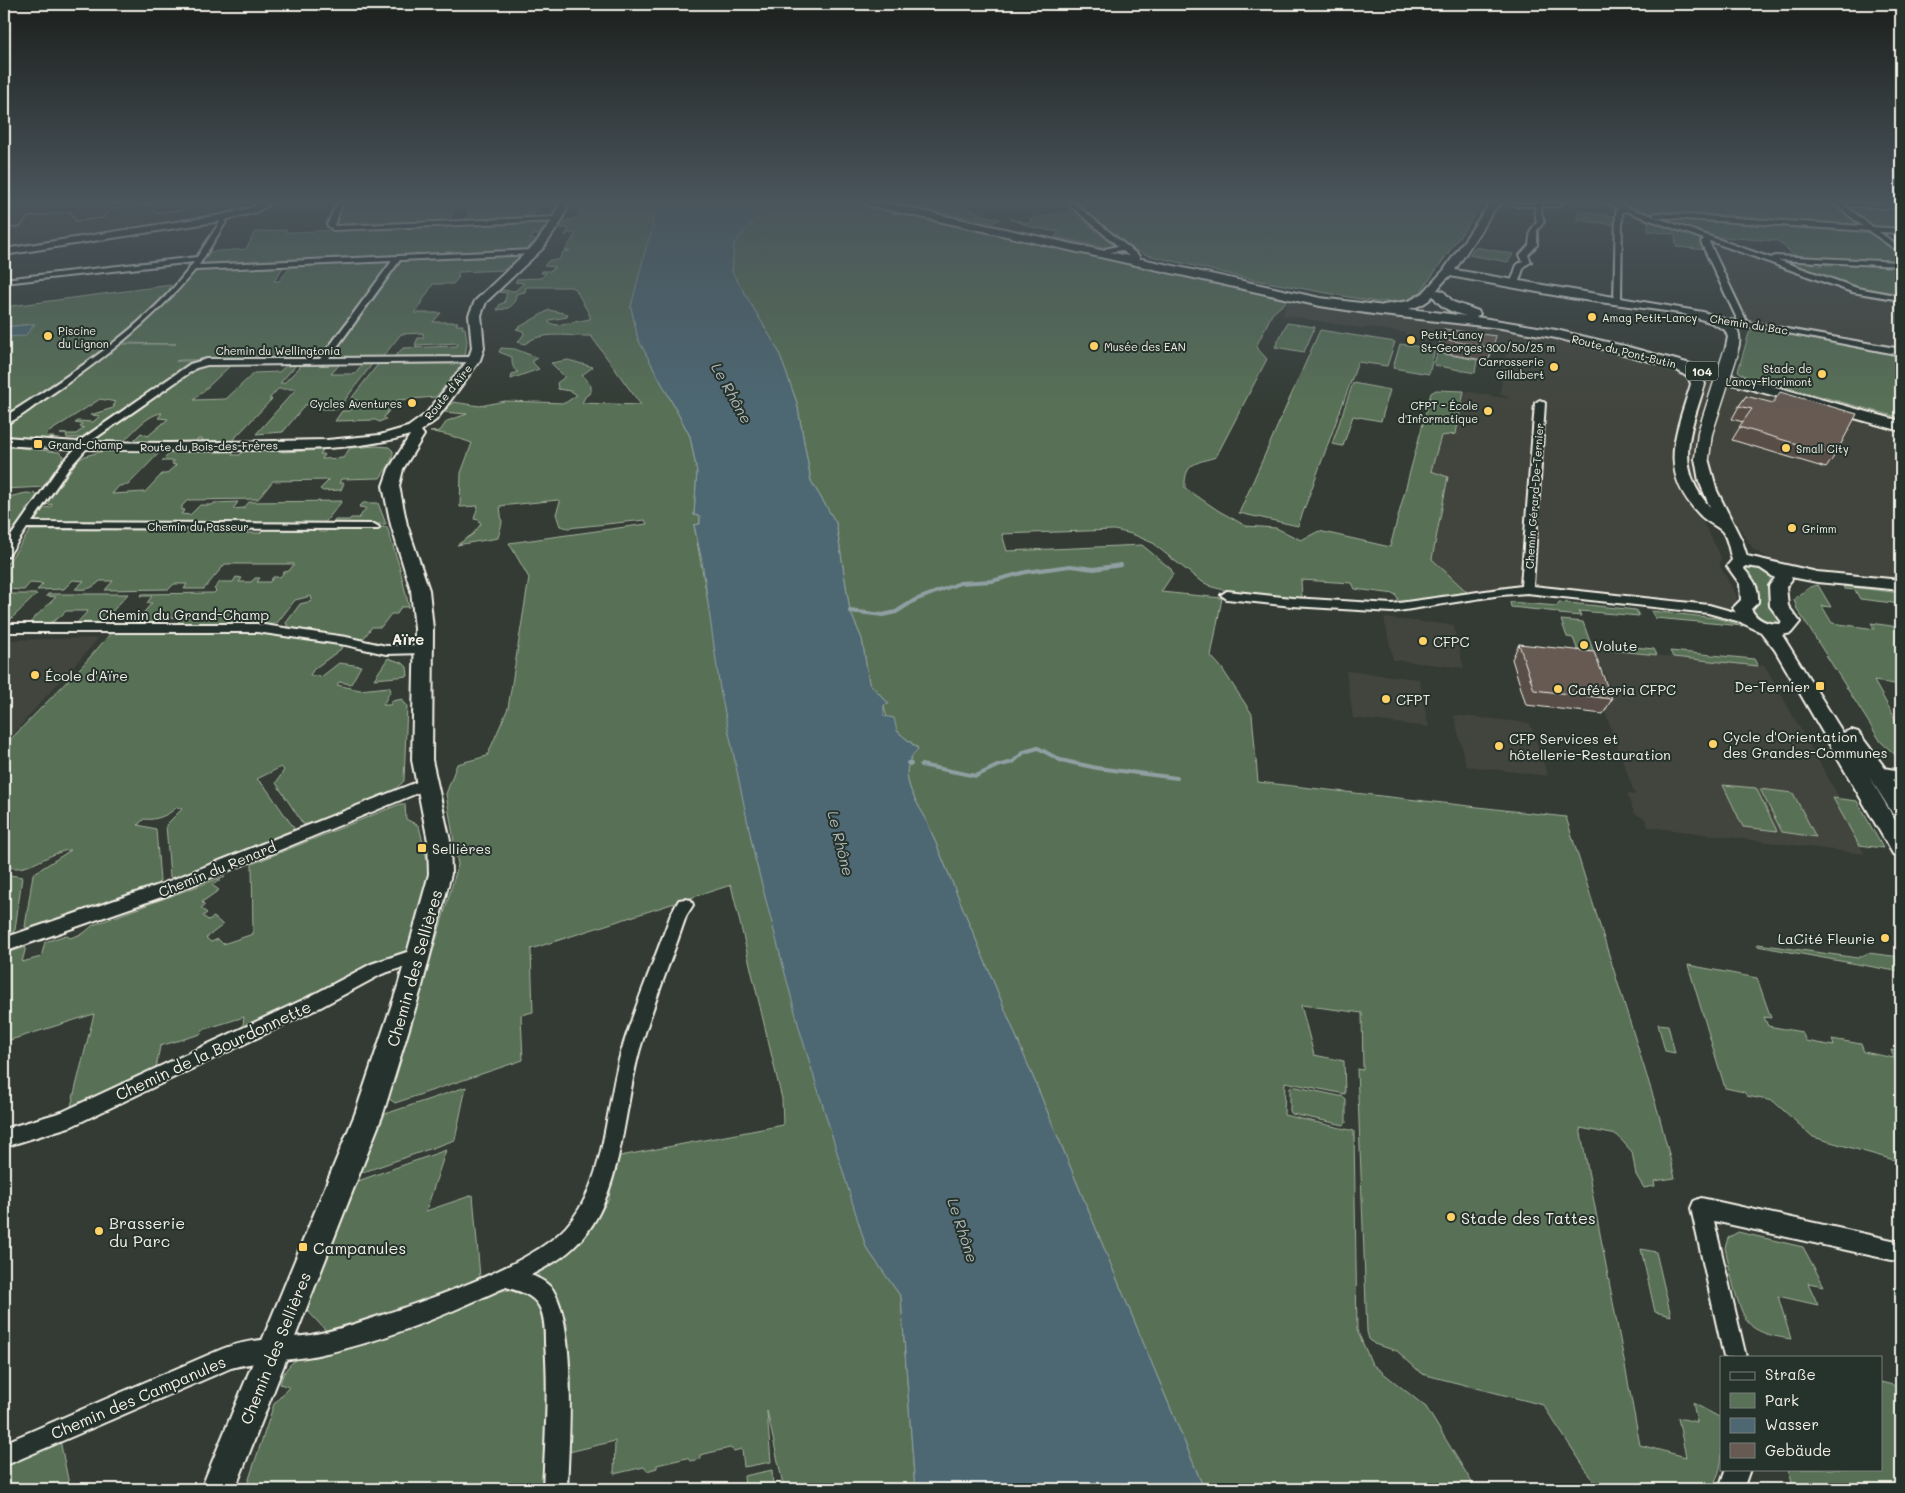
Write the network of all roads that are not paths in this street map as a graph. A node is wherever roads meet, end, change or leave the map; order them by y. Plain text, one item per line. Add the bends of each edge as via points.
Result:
1 (1448, 272) edge
2 (78, 273) edge
3 (189, 273) edge
4 (388, 273) edge
5 (511, 273) edge
6 (1190, 273) edge
7 (1204, 273) edge
8 (1447, 273) edge
9 (1451, 273) edge
10 (1518, 273) edge
11 (1618, 273) edge
12 (1719, 273) edge
13 (1805, 273) edge
14 (4, 281) edge
15 (1514, 285) junction
16 (1438, 294) junction
17 (1901, 298) edge
18 (1617, 302) junction
19 (1386, 307) junction
20 (1413, 312) junction
21 (1719, 321) junction
22 (1498, 322) junction
23 (1742, 323) junction
24 (1901, 352) edge
25 (474, 360) junction
26 (323, 361) junction
27 (1680, 368) joint
28 (1540, 402) dead end
29 (4, 421) edge
30 (1901, 422) edge
31 (1901, 426) edge
32 (412, 430) junction
33 (372, 440) junction
34 (4, 441) edge
35 (81, 446) junction
36 (406, 452) junction
37 (23, 525) junction
38 (374, 527) dead end
39 (1731, 534) junction
40 (9, 538) edge
41 (4, 554) edge
42 (1741, 561) junction
43 (1774, 571) junction
44 (1901, 585) edge
45 (1527, 589) junction
46 (1227, 595) dead end
47 (1745, 614) junction
48 (4, 628) edge
49 (1776, 628) junction
50 (423, 648) junction
51 (1852, 764) junction
52 (1878, 773) junction
53 (1901, 776) edge
54 (427, 783) junction
55 (1901, 810) edge
56 (1901, 848) edge
57 (685, 906) dead end
58 (4, 945) edge
59 (419, 955) junction
60 (4, 1138) edge
61 (1901, 1252) edge
62 (506, 1277) junction
63 (275, 1348) junction
64 (1736, 1356) edge
65 (4, 1455) edge
66 (1738, 1470) edge
67 (218, 1489) edge
68 (556, 1489) edge
69 (1731, 1489) edge

1 - 16 street via 1448,279
2 - 14 street
3 - 29 street via 123,337
4 - 26 street
5 - 25 street, Route d'Aïre via 478,306 475,319 478,348
6 - 20 main road, Route du Pont-Butin / 104 via 1307,299
7 - 19 main road, Route du Pont-Butin / 104 via 1316,297
8 - 19 street via 1421,300
9 - 15 street, Chemin du Bac
10 - 15 street
11 - 18 street
12 - 23 street
13 - 17 street via 1855,290
15 - 18 street, Chemin du Bac
16 - 20 street
16 - 22 main road via 1452,307
18 - 21 street, Chemin du Bac
19 - 20 main road, Route du Pont-Butin / 104
20 - 22 main road, Route du Pont-Butin / 104
21 - 23 street, Chemin du Bac
21 - 39 street, bridge via 1728,326 1734,342 1705,433 1702,458 1709,493
22 - 27 main road
22 - 30 main road, Route du Pont-Butin / 104 via 1610,342
22 - 31 main road, Route du Pont-Butin / 104 via 1612,347
23 - 24 street, Chemin du Bac
25 - 26 street, Chemin du Wellingtonia
25 - 32 street, Route d'Aïre via 431,416
26 - 35 street, Chemin du Wellingtonia via 213,361 197,364
27 - 39 street via 1695,376 1698,384 1681,438 1682,469 1690,491 1702,509
28 - 45 street, Chemin Gérard-De-Ternier
32 - 33 street, Route du Bois-des-Frères
32 - 36 street, Chemin des Sellières via 416,435
33 - 35 street, Route du Bois-des-Frères via 327,444
33 - 36 street via 393,444
34 - 35 street, Route du Bois-des-Frères
35 - 37 street
36 - 50 street, Chemin des Sellières via 393,475 392,492 420,590
37 - 38 street, Chemin du Passeur
37 - 40 street
39 - 42 street
39 - 43 street
40 - 41 street
42 - 43 street
42 - 47 street via 1735,566 1748,584 1750,596
43 - 44 street via 1804,580 1818,577
43 - 49 street via 1779,606 1791,622
45 - 46 street, Chemin Gérard-De-Ternier via 1392,608
45 - 47 street, Chemin Gérard-De-Ternier
47 - 49 street
48 - 50 street, Chemin du Grand-Champ via 257,628 386,650
49 - 51 street via 1782,647
49 - 52 street
50 - 54 street, Chemin des Sellières via 421,738
51 - 52 street
51 - 56 street
52 - 53 street
52 - 55 street
54 - 58 street, Chemin du Renard via 124,905
54 - 59 street, Chemin des Sellières via 441,860 437,892
57 - 62 street, Chemin des Campanules via 631,1050 600,1190 570,1238
59 - 60 street, Chemin de la Bourdonnette via 377,969 313,1003 65,1120
59 - 63 street, Chemin des Sellières via 370,1114
61 - 64 street via 1701,1208
62 - 63 street, Chemin des Campanules via 407,1319 322,1344
62 - 68 street via 539,1291 554,1317 558,1346
63 - 65 street, Chemin des Campanules via 230,1357
63 - 67 street, Chemin des Sellières
66 - 69 street

